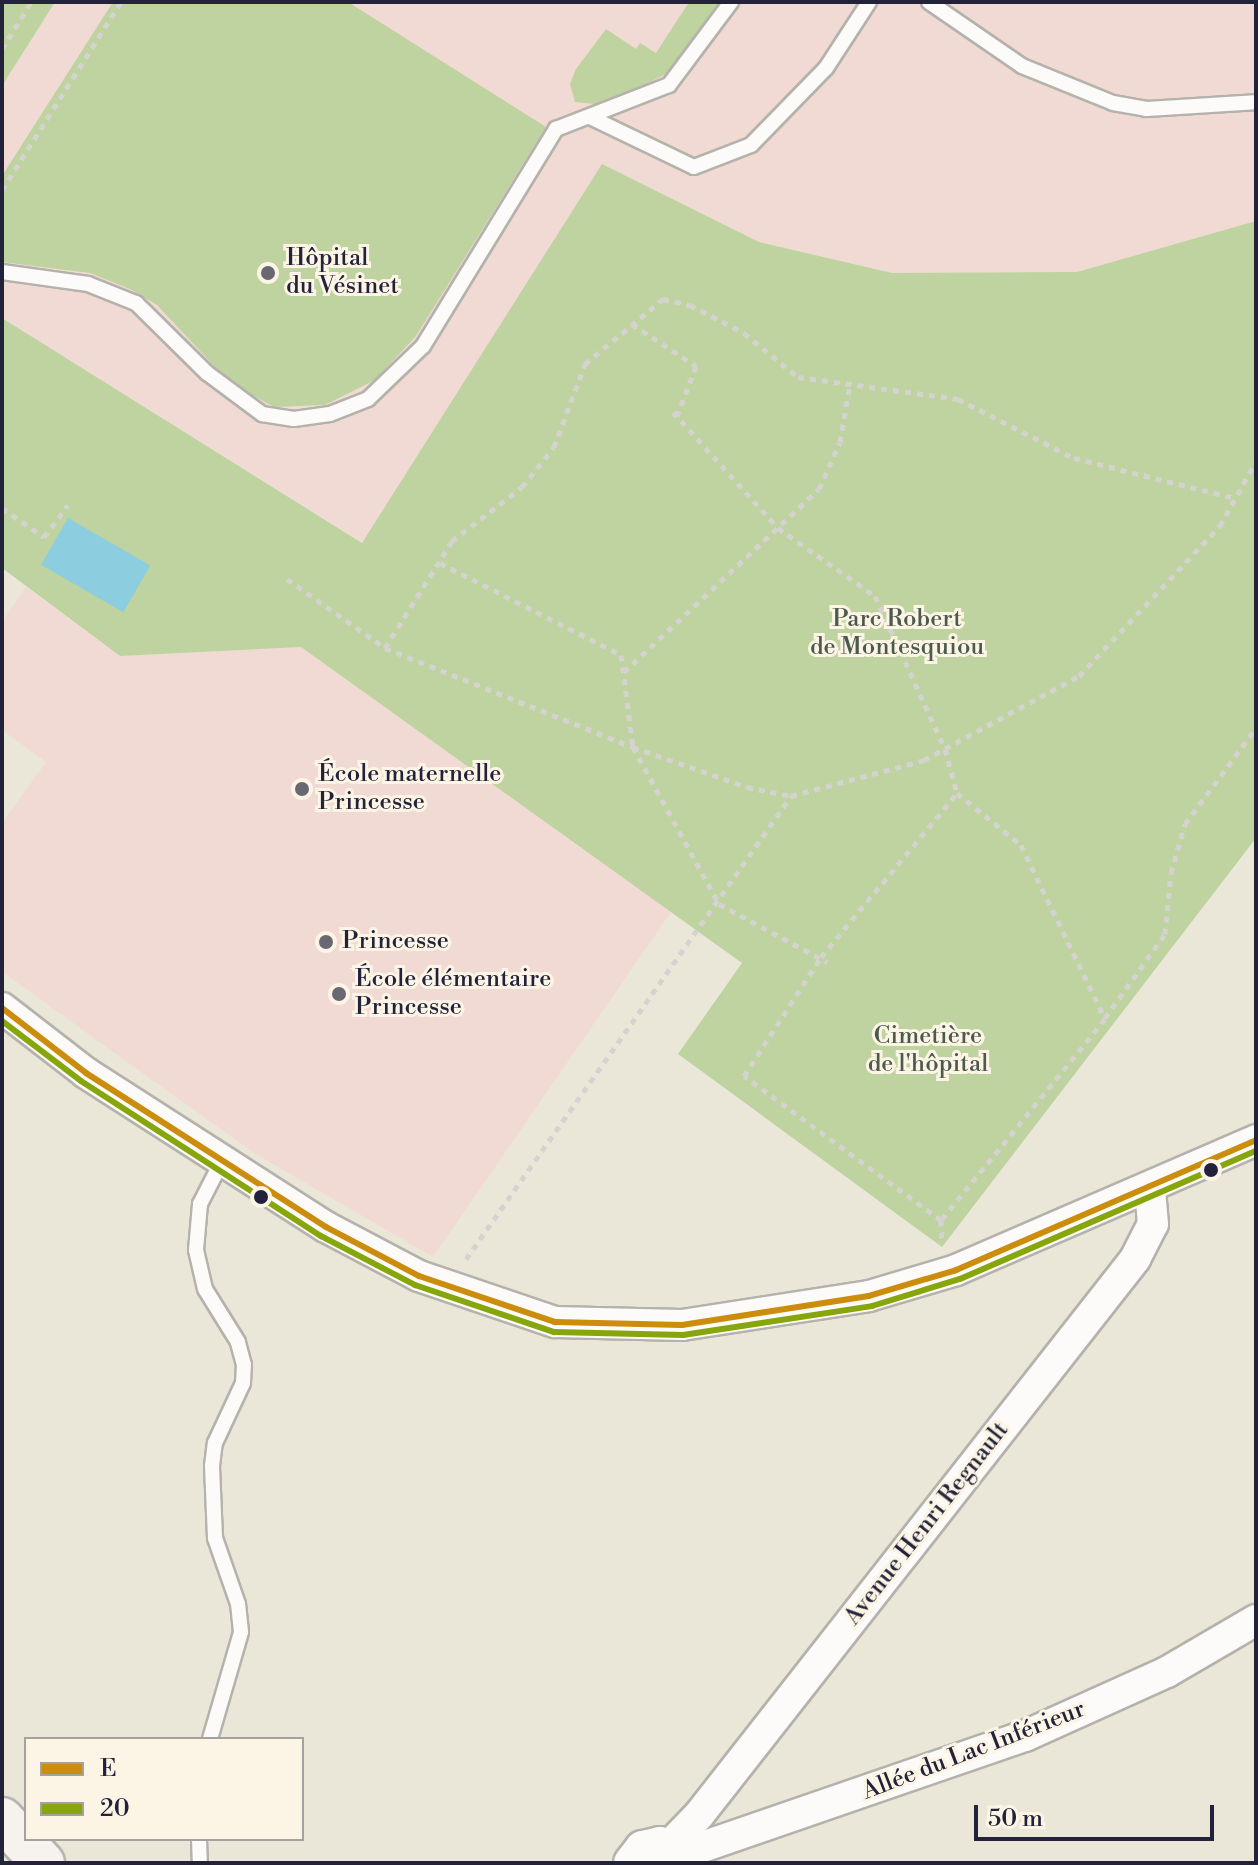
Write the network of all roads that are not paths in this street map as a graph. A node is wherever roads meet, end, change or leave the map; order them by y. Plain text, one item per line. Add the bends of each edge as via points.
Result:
1 (731, 2) edge
2 (869, 2) edge
3 (929, 2) edge
4 (1256, 102) edge
5 (592, 118) junction
6 (2, 272) edge
7 (2, 1008) edge
8 (1256, 1140) edge
9 (222, 1161) junction
10 (1150, 1188) junction
11 (1256, 1620) edge
12 (211, 1737) edge
13 (2, 1819) edge
14 (199, 1841) edge
15 (677, 1855) edge
16 (43, 1863) edge
17 (200, 1863) edge
18 (632, 1863) edge

1 - 5 lane via 669,85
2 - 5 lane via 819,76 751,145 694,167
3 - 4 lane via 1022,66 1113,103 1146,109
5 - 6 lane via 556,129 423,346 368,399 330,414 294,419 262,414 207,373 136,303 88,284
7 - 9 street via 86,1073
8 - 10 street
9 - 10 street via 326,1227 447,1286 555,1322 624,1327 745,1319 869,1296 956,1270
9 - 12 lane via 200,1204 196,1250 205,1289 238,1342 244,1365 243,1383 215,1443 212,1466 215,1538 238,1604 241,1632
10 - 15 street, Avenue Henri Regnault via 1153,1224 1135,1259 699,1815
11 - 15 street, Allée du Lac Inférieur via 1167,1672 1025,1736
13 - 16 main road
14 - 17 lane
15 - 18 street via 651,1845

